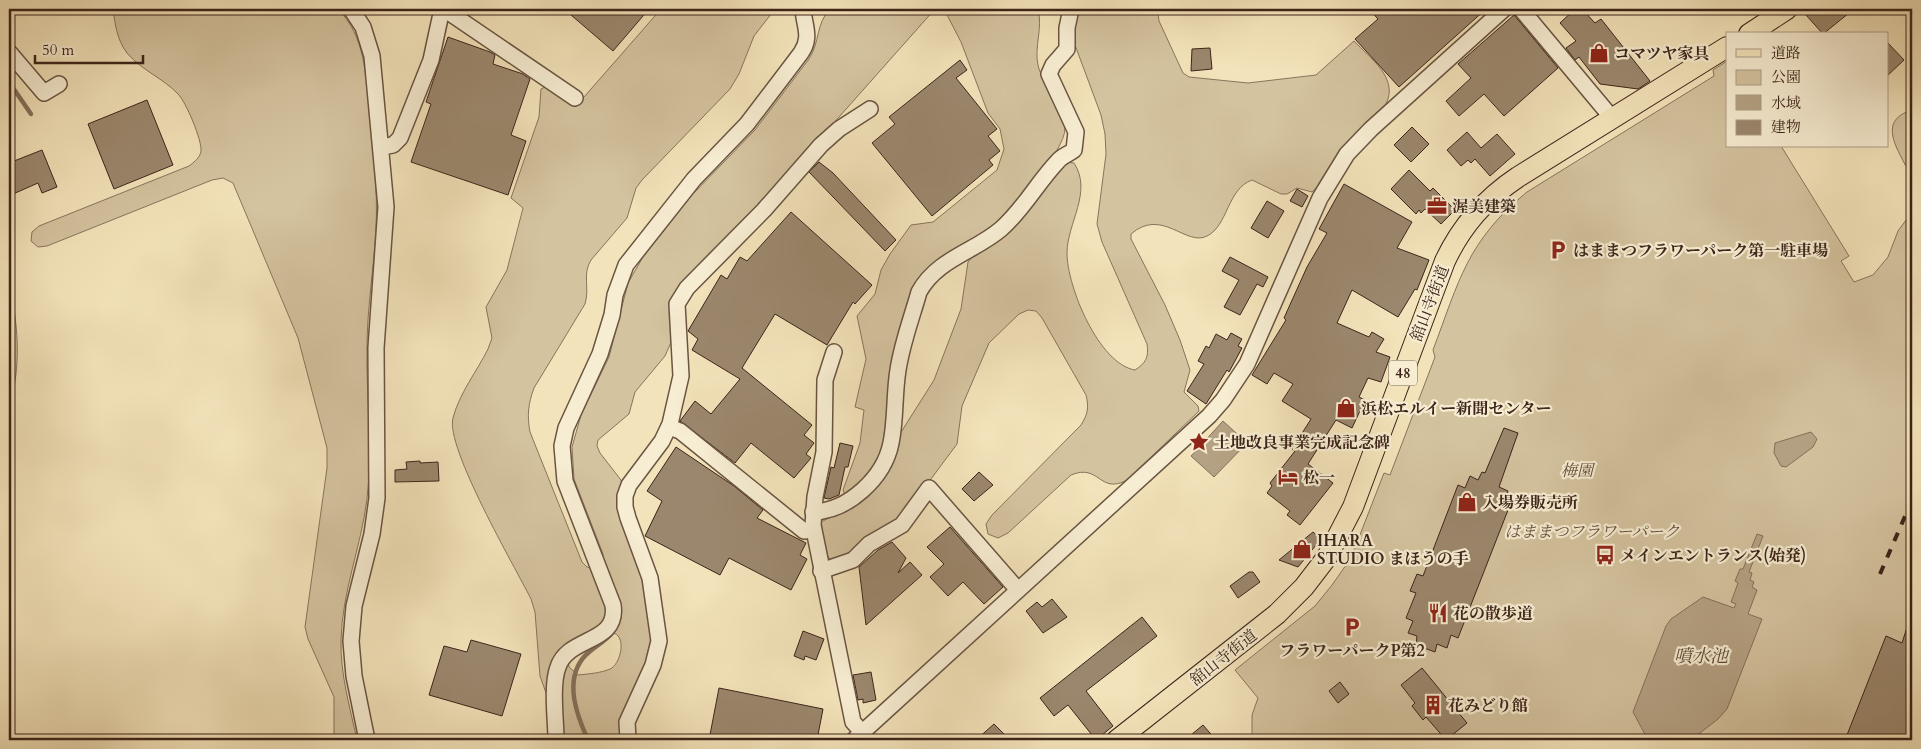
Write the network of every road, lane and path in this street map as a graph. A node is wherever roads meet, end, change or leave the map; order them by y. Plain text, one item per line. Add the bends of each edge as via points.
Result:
1 (351, 9) edge
2 (443, 9) edge
3 (803, 9) edge
4 (1071, 9) edge
5 (1504, 9) edge
6 (1520, 9) edge
7 (1787, 9) edge
8 (1752, 32) edge
9 (1726, 48) edge
10 (9, 52) edge
11 (59, 84) dead end
12 (575, 98) dead end
13 (870, 109) dead end
14 (1612, 118) junction
15 (382, 147) junction
16 (834, 352) dead end
17 (669, 427) junction
18 (813, 512) junction
19 (813, 530) junction
20 (821, 571) junction
21 (1018, 590) junction
22 (858, 736) edge
23 (367, 740) edge
24 (556, 740) edge
25 (628, 740) edge
26 (1117, 740) edge

1 - 15 street via 363,28 372,56
2 - 12 street
2 - 15 street via 432,60 400,138
3 - 24 street via 808,36 806,46 747,124 694,178 626,265 614,295 612,315 600,354 566,428 562,446 564,481 614,615 604,631 564,655 558,666
4 - 18 street via 1067,49 1052,65 1049,74 1076,132 1074,150 1060,159 1026,203 999,231 942,265 925,281 902,349 894,428 884,461 851,500 833,509
5 - 21 street via 1347,154 1320,198 1250,358 1223,400
6 - 14 street
7 - 8 main road
9 - 14 main road, 舘山寺街道 / 48
10 - 11 street via 44,93
13 - 17 street via 829,136 756,219 681,296 677,314 681,376
14 - 26 main road, 舘山寺街道 / 48 via 1502,188 1463,228 1445,261 1354,507 1316,573 1277,614
15 - 23 street via 386,207 376,348 378,479 372,534 354,606 350,641
16 - 18 street via 825,380 824,452
17 - 19 street via 680,431 804,531
17 - 25 street via 629,485 625,496 628,518 650,578 659,641 653,665 627,722
18 - 19 street
19 - 20 street
20 - 21 street via 852,560 869,544 902,525 929,488
20 - 22 street
21 - 22 street

